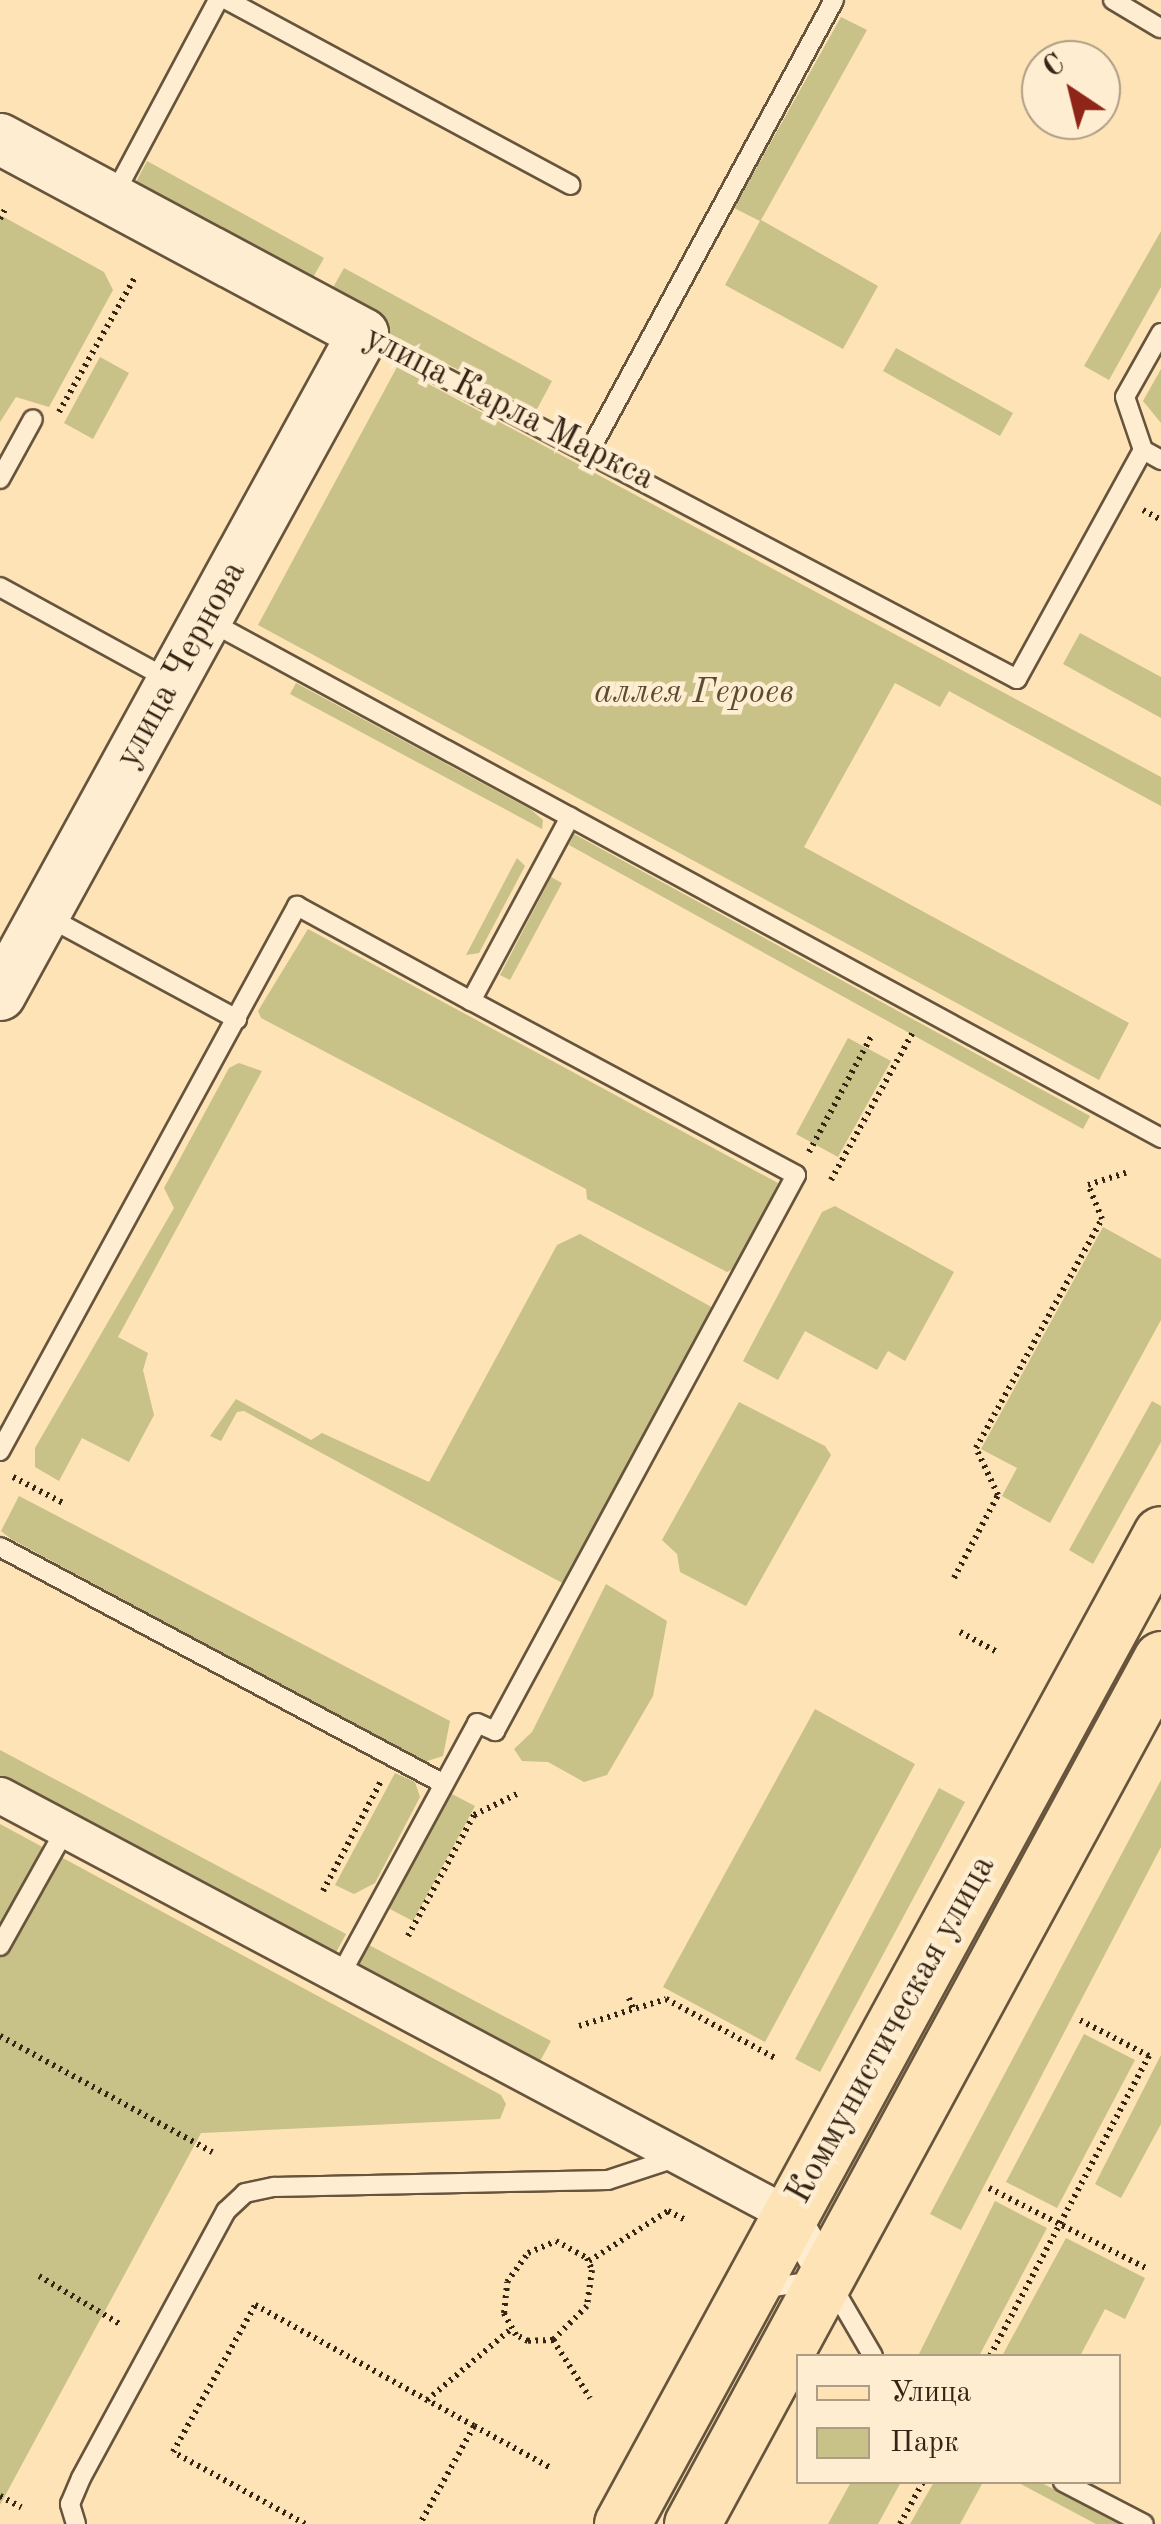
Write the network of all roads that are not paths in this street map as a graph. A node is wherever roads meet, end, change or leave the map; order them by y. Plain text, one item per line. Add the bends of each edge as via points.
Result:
1 (218, 0) edge
2 (228, 0) edge
3 (834, 0) edge
4 (1113, 0) edge
5 (1160, 28) edge
6 (0, 139) edge
7 (570, 185) dead end
8 (112, 200) junction
9 (363, 334) junction
10 (1161, 334) edge
11 (33, 419) dead end
12 (590, 450) junction
13 (1143, 450) junction
14 (1161, 460) edge
15 (0, 479) edge
16 (0, 587) edge
17 (206, 620) junction
18 (172, 681) junction
19 (570, 817) junction
20 (44, 915) junction
21 (0, 995) edge
22 (471, 1001) junction
23 (237, 1018) junction
24 (1161, 1138) edge
25 (0, 1451) edge
26 (1161, 1534) edge
27 (0, 1547) edge
28 (1161, 1658) edge
29 (444, 1784) junction
30 (0, 1796) edge
31 (66, 1830) junction
32 (0, 1946) edge
33 (342, 1974) junction
34 (678, 2156) junction
35 (791, 2216) junction
36 (828, 2279) junction
37 (749, 2291) junction
38 (872, 2354) edge
39 (1067, 2484) edge
40 (76, 2524) edge
41 (622, 2524) edge
42 (692, 2524) edge
43 (1144, 2524) edge

1 - 8 lane
2 - 7 lane
3 - 12 lane
4 - 5 lane
6 - 8 street, улица Карла Маркса
8 - 9 street, улица Карла Маркса
9 - 12 lane, улица Карла Маркса
9 - 17 street, улица Чернова
10 - 13 lane via 1125,397
11 - 15 lane
12 - 13 lane, улица Карла Маркса via 1017,679
13 - 14 lane
16 - 18 lane
17 - 18 street, улица Чернова
17 - 19 lane
18 - 20 street, улица Чернова
19 - 22 lane
19 - 24 lane
20 - 21 street, улица Чернова
20 - 23 lane
22 - 23 lane via 297,906
22 - 29 lane via 796,1175 494,1732 477,1723
23 - 25 lane
26 - 35 main road, Коммунистическая улица
27 - 29 lane
28 - 36 main road, Коммунистическая улица
29 - 33 lane
30 - 31 street
31 - 32 lane
31 - 33 street
33 - 34 street
34 - 35 street
34 - 40 lane via 608,2180 274,2186 245,2193 226,2211 80,2478 70,2504
35 - 36 street
35 - 37 main road, Коммунистическая улица
36 - 37 lane
36 - 38 lane
36 - 42 main road, Коммунистическая улица
37 - 41 main road, Коммунистическая улица
39 - 43 lane

